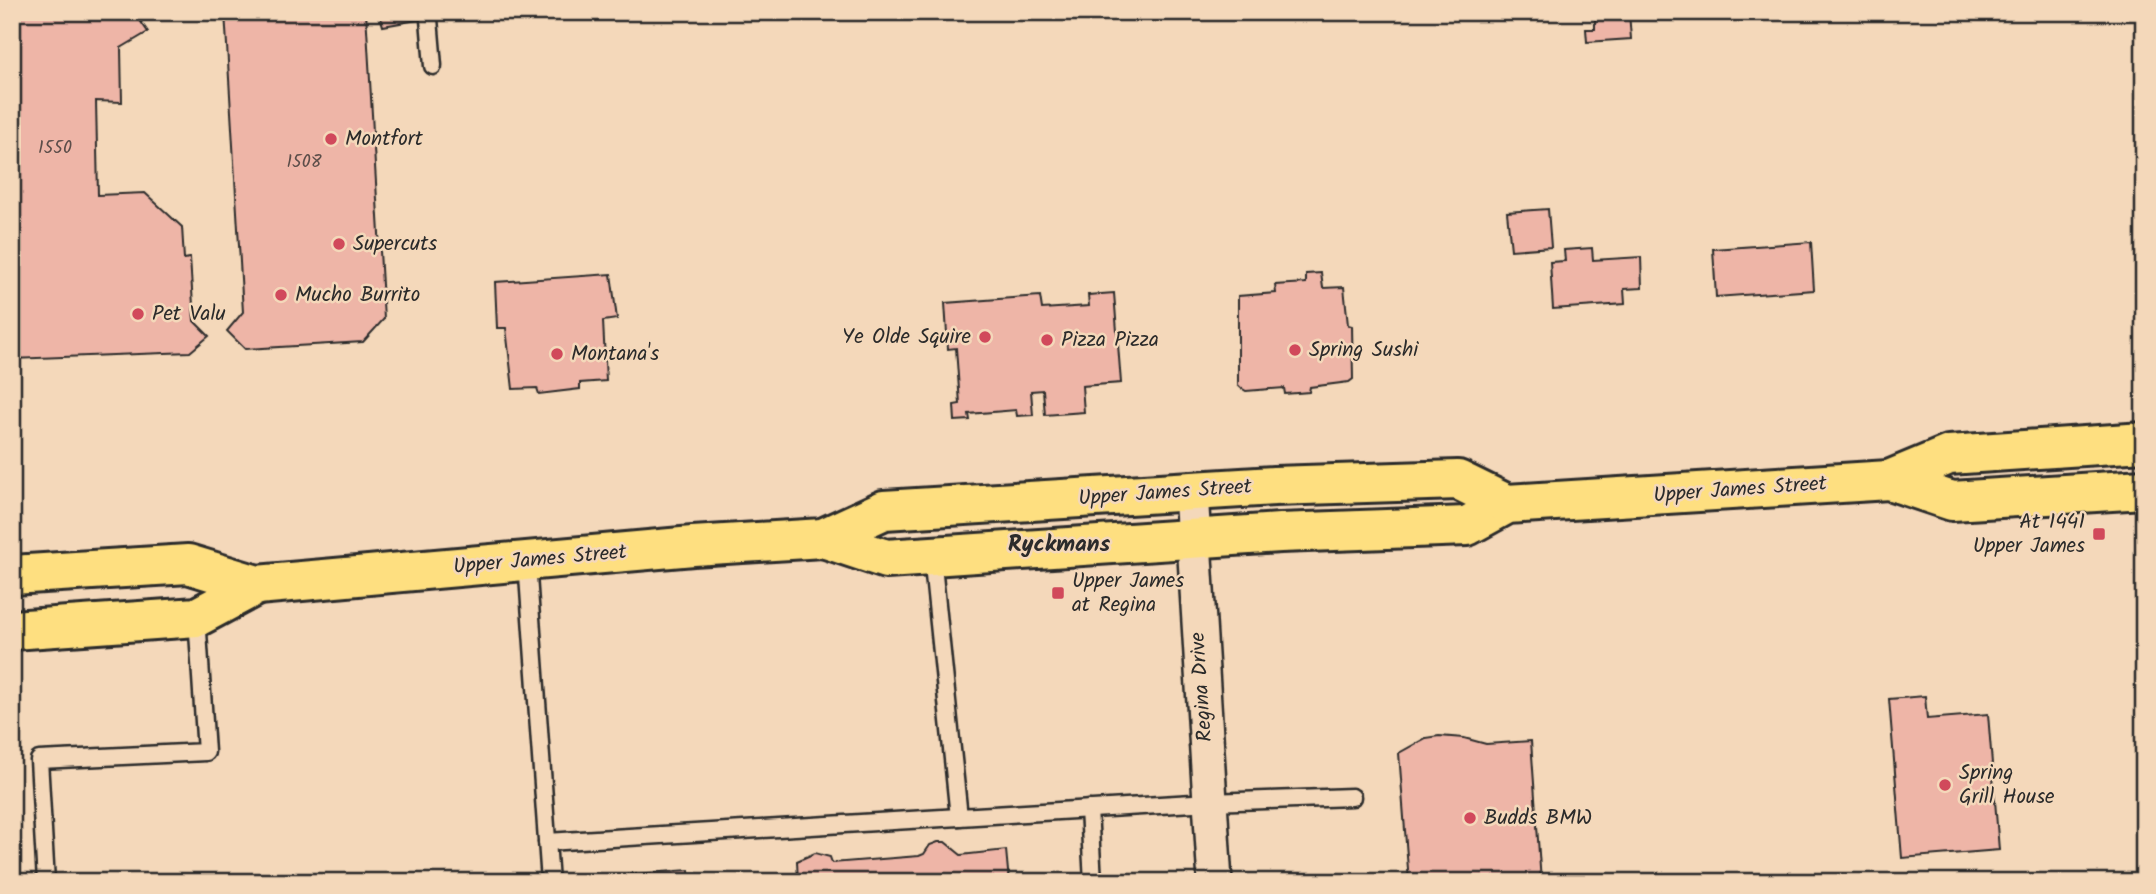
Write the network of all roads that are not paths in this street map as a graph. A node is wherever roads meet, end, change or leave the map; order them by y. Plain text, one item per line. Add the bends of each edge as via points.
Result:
1 (429, 19) dead end
2 (433, 66) dead end
3 (2144, 442) edge
4 (1889, 480) junction
5 (2144, 489) edge
6 (1191, 492) junction
7 (1507, 504) junction
8 (823, 538) junction
9 (1193, 539) junction
10 (932, 556) junction
11 (527, 562) junction
12 (12, 575) edge
13 (257, 585) junction
14 (197, 617) junction
15 (12, 629) edge
16 (1352, 797) dead end
17 (1210, 802) junction
18 (1089, 809) junction
19 (959, 817) junction
20 (547, 842) junction
21 (46, 882) edge
22 (550, 882) edge
23 (1093, 882) edge
24 (1215, 882) edge

1 - 2 lane
3 - 4 main road, Upper James Street via 1950,456
4 - 5 main road, Upper James Street via 1952,501
4 - 7 main road, Upper James Street
6 - 7 main road, Upper James Street via 1458,480
6 - 8 main road, Upper James Street via 884,510
6 - 9 street, Regina Drive
7 - 9 main road, Upper James Street via 1467,526
8 - 10 main road, Upper James Street via 886,559
8 - 11 main road, Upper James Street
9 - 10 main road, Upper James Street
9 - 17 street, Regina Drive
10 - 19 lane
11 - 13 main road, Upper James Street
11 - 20 lane
12 - 13 main road, Upper James Street via 188,564
13 - 14 main road, Upper James Street
14 - 15 main road, Upper James Street
14 - 21 lane via 206,752 38,760
16 - 17 lane
17 - 18 lane
17 - 24 street, Regina Drive
18 - 19 lane
18 - 23 lane
19 - 20 lane
20 - 22 lane

